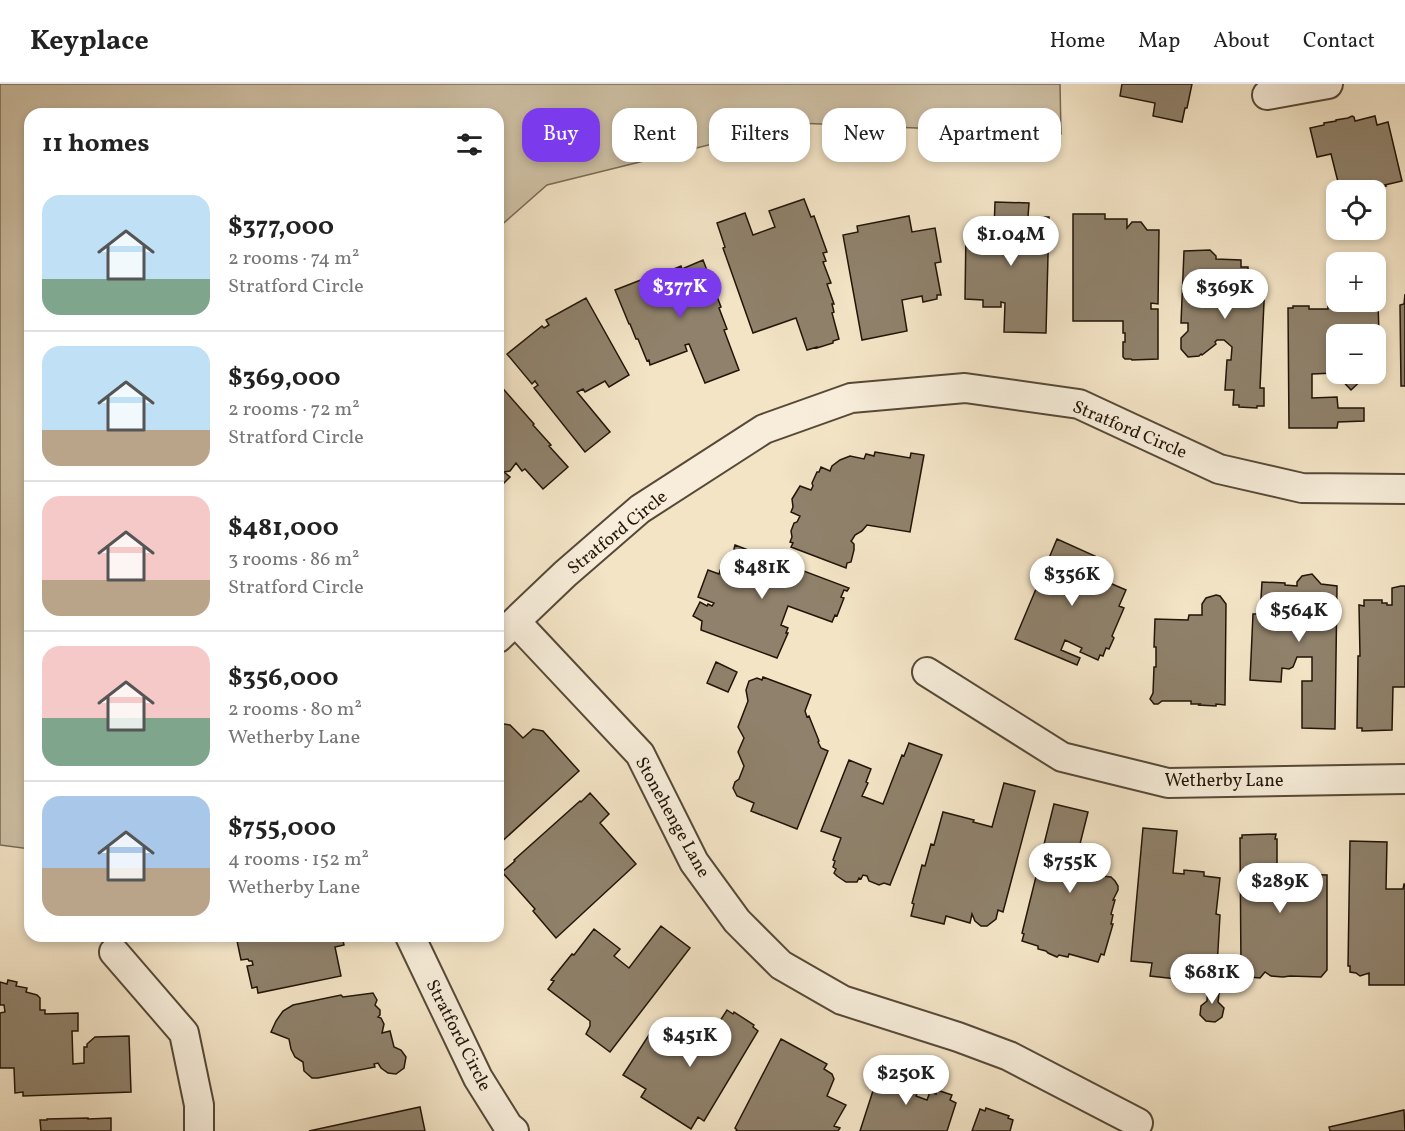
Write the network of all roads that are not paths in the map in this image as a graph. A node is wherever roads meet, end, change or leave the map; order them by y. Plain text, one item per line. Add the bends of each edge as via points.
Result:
1 (1328, 84) edge
2 (1267, 95) dead end
3 (1405, 489) edge
4 (507, 630) edge
5 (927, 672) dead end
6 (1405, 779) edge
7 (413, 942) edge
8 (114, 952) dead end
9 (1138, 1123) dead end
10 (509, 1129) edge
11 (199, 1131) edge

1 - 2 street
3 - 4 street, Stratford Circle via 1302,488 1220,469 1078,404 965,388 851,398 764,429 640,508
4 - 9 street, Stonehenge Lane via 640,754 694,862 737,921 781,965 842,1000 1009,1056
5 - 6 street, Wetherby Lane via 1062,757 1168,783
7 - 10 street, Stratford Circle via 478,1078
8 - 11 street via 184,1033 199,1105

